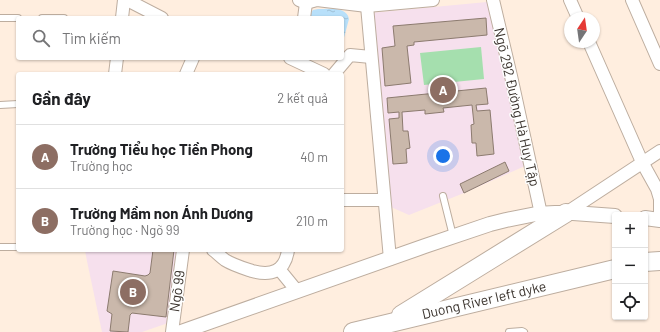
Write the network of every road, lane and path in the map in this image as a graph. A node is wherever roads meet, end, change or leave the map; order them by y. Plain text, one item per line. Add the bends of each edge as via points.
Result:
1 (125, 0) edge
2 (433, 0) edge
3 (493, 0) edge
4 (570, 0) edge
5 (632, 0) edge
6 (310, 1) edge
7 (367, 6) junction
8 (575, 12) edge
9 (122, 16) edge
10 (158, 16) edge
11 (305, 16) edge
12 (0, 18) edge
13 (16, 18) edge
14 (592, 48) edge
15 (371, 57) junction
16 (117, 60) edge
17 (192, 60) edge
18 (298, 60) edge
19 (660, 64) edge
20 (116, 72) edge
21 (187, 72) edge
22 (320, 72) edge
23 (336, 72) edge
24 (16, 104) edge
25 (0, 105) edge
26 (660, 151) edge
27 (642, 162) junction
28 (443, 196) dead end
29 (344, 200) edge
30 (384, 200) junction
31 (660, 200) edge
32 (566, 213) junction
33 (541, 214) junction
34 (612, 216) edge
35 (648, 218) edge
36 (660, 220) edge
37 (453, 236) junction
38 (0, 247) edge
39 (16, 247) edge
40 (183, 252) edge
41 (216, 252) edge
42 (287, 252) edge
43 (390, 259) junction
44 (660, 261) edge
45 (648, 262) edge
46 (279, 269) junction
47 (612, 270) edge
48 (297, 291) junction
49 (388, 327) edge
50 (172, 332) edge
51 (181, 332) edge
52 (354, 332) edge
53 (509, 332) edge
54 (524, 332) edge

1 - 9 street
1 - 10 street
2 - 7 street
3 - 33 street, Ngõ 292 Đường Hà Huy Tập
4 - 8 street
5 - 19 street
6 - 7 street
6 - 11 street
7 - 15 street
12 - 13 lane
14 - 27 street
15 - 23 street via 350,55
15 - 30 street
16 - 20 street
17 - 21 street
18 - 22 street
24 - 25 lane
26 - 27 street
27 - 31 street
27 - 32 street
28 - 37 lane
29 - 30 street
30 - 43 street
31 - 36 street
32 - 33 street
32 - 34 street
32 - 49 main road
33 - 37 street via 506,220
35 - 36 street
37 - 43 street
38 - 39 lane
40 - 50 street, Ngõ 99
41 - 46 street via 244,269 262,273
42 - 46 street via 284,265
43 - 48 street
44 - 45 main road
46 - 48 street
47 - 49 main road, Duong River left dyke
48 - 51 street
49 - 52 main road, Duong River left dyke
53 - 54 lane

